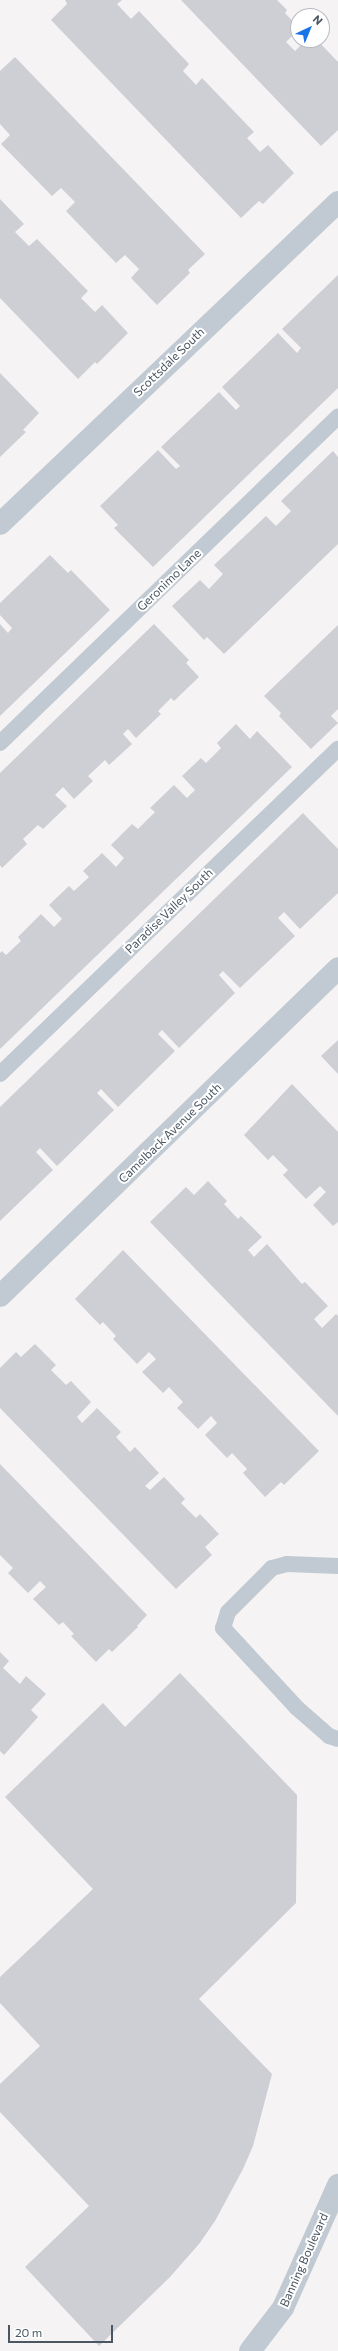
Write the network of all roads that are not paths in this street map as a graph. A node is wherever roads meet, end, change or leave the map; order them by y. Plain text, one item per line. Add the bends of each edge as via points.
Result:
1 (338, 202) edge
2 (338, 417) edge
3 (0, 524) edge
4 (0, 743) edge
5 (338, 749) edge
6 (338, 968) edge
7 (0, 1074) edge
8 (0, 1296) edge
9 (338, 1566) edge
10 (338, 1739) edge
11 (338, 2184) edge
12 (332, 2215) edge
13 (250, 2351) edge

1 - 3 street, Scottsdale South
2 - 4 lane, Geronimo Lane
5 - 7 lane, Paradise Valley South
6 - 8 street, Camelback Avenue South
9 - 10 lane via 287,1564 272,1568 228,1612 223,1628 297,1708 329,1736
11 - 12 street, Banning Boulevard
12 - 13 street, Banning Boulevard via 283,2308

